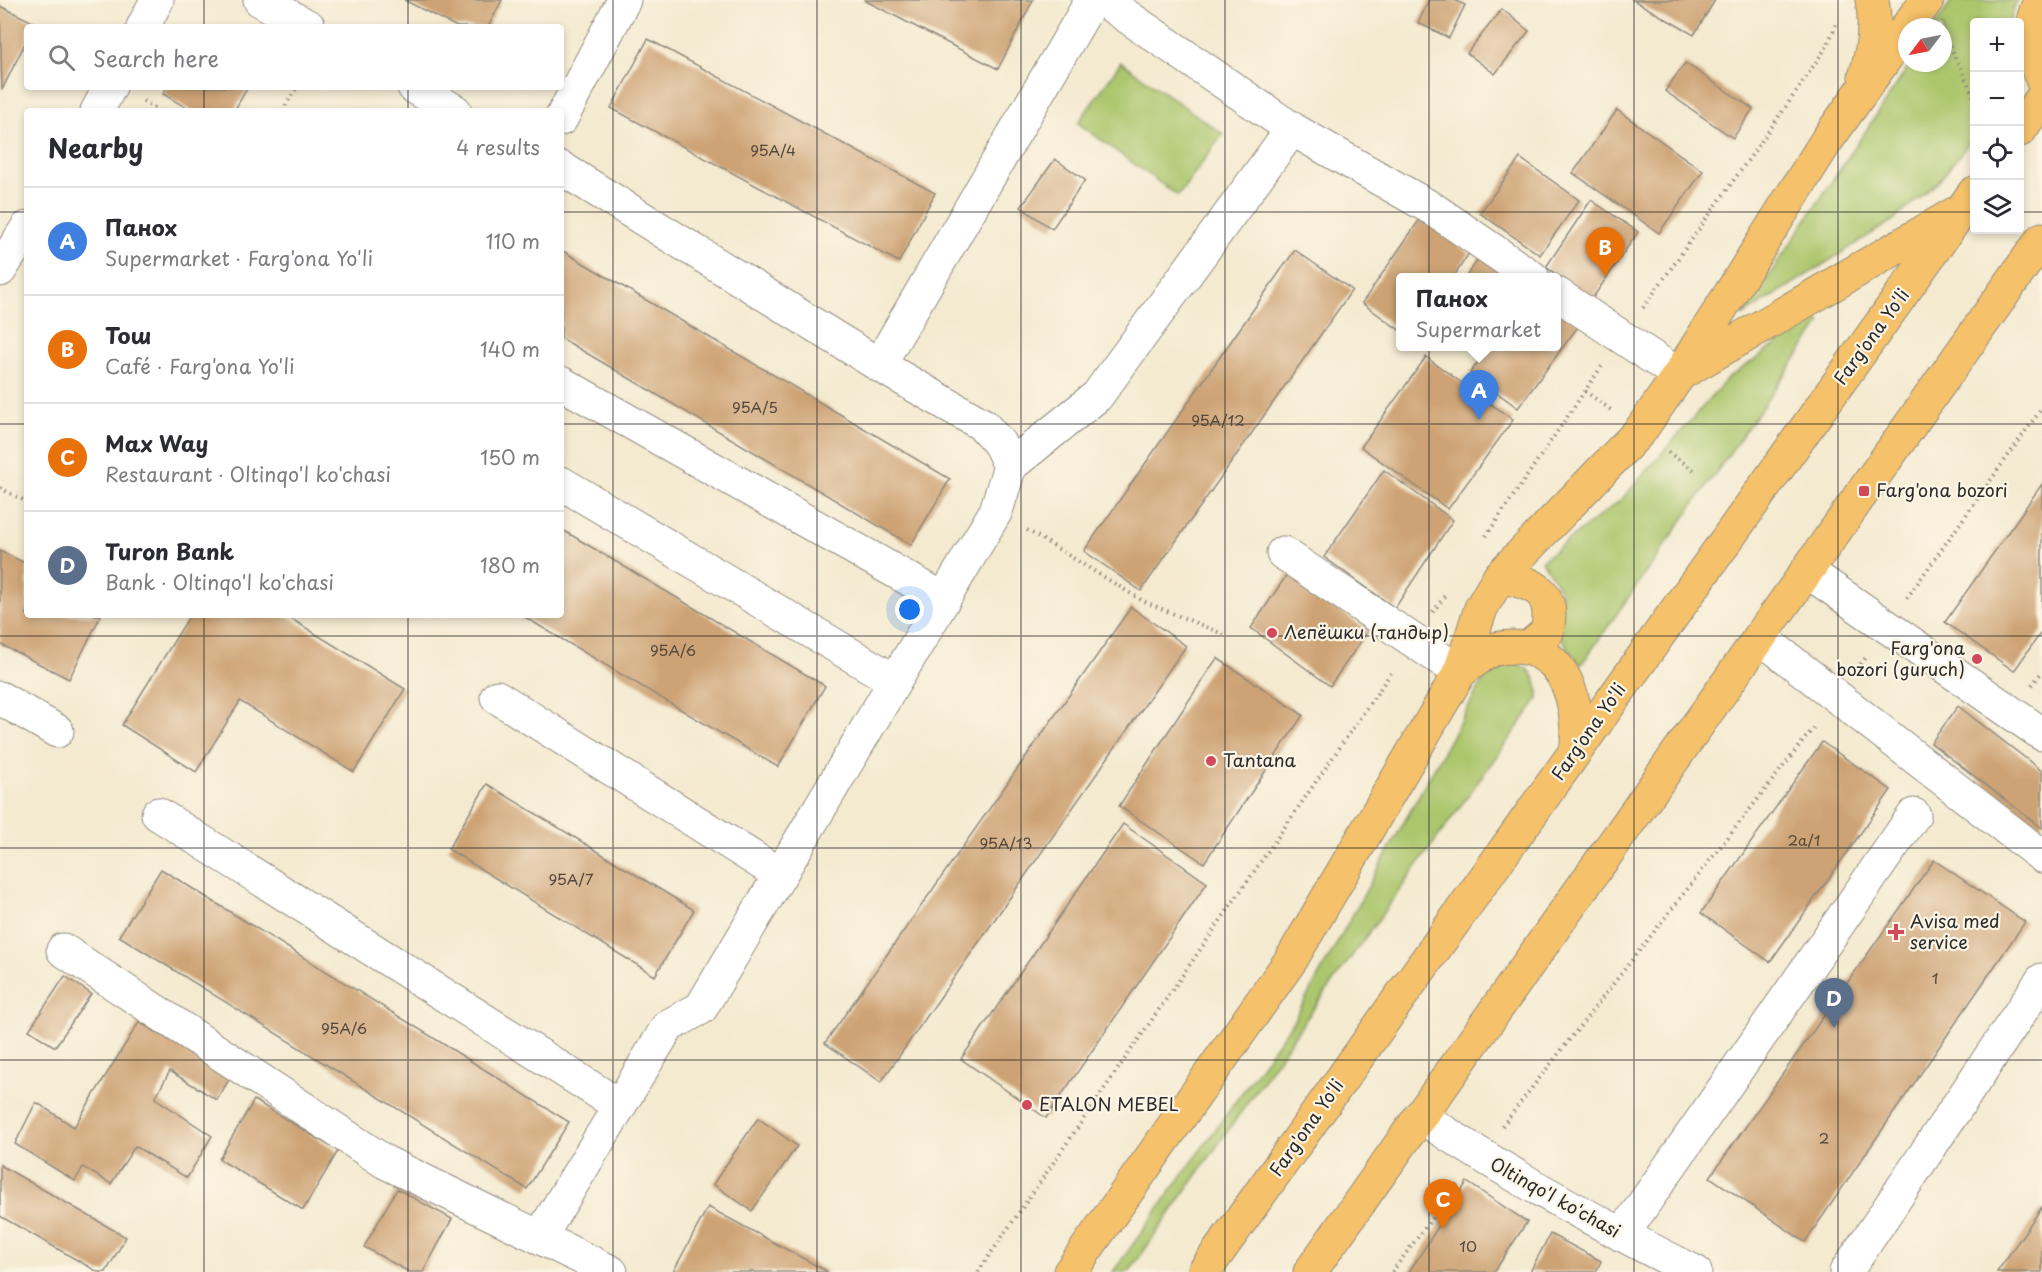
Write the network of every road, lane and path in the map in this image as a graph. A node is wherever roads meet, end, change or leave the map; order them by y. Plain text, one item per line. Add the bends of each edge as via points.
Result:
1 (158, 0) edge
2 (260, 0) edge
3 (624, 0) edge
4 (1092, 0) edge
5 (1104, 0) edge
6 (1872, 0) edge
7 (1927, 0) edge
8 (2041, 0) edge
9 (1914, 18) edge
10 (145, 24) edge
11 (304, 24) edge
12 (1898, 40) edge
13 (1952, 51) edge
14 (2042, 79) edge
15 (1970, 89) edge
16 (108, 90) edge
17 (295, 90) edge
18 (419, 90) edge
19 (1860, 93) junction
20 (2042, 98) edge
21 (100, 108) edge
22 (284, 108) edge
23 (450, 108) edge
24 (564, 112) edge
25 (2022, 126) edge
26 (1292, 129) junction
27 (564, 170) edge
28 (1969, 201) edge
29 (24, 233) edge
30 (2042, 239) edge
31 (0, 270) edge
32 (1526, 273) edge
33 (1561, 297) edge
34 (879, 364) junction
35 (1679, 375) junction
36 (564, 385) edge
37 (1585, 391) dead end
38 (2042, 408) edge
39 (1614, 412) dead end
40 (1665, 450) dead end
41 (1010, 466) junction
42 (1694, 470) dead end
43 (564, 485) edge
44 (0, 488) edge
45 (24, 500) edge
46 (996, 511) junction
47 (1283, 553) dead end
48 (1807, 571) junction
49 (1500, 576) junction
50 (944, 599) junction
51 (1888, 626) junction
52 (1225, 634) dead end
53 (1760, 637) junction
54 (1529, 647) junction
55 (1460, 672) junction
56 (895, 681) junction
57 (497, 697) dead end
58 (1838, 697) junction
59 (0, 698) edge
60 (57, 731) dead end
61 (2042, 734) edge
62 (1577, 749) junction
63 (158, 814) dead end
64 (1914, 815) dead end
65 (2042, 856) edge
66 (779, 874) junction
67 (63, 950) dead end
68 (2042, 980) edge
69 (620, 1106) junction
70 (1420, 1116) junction
71 (1479, 1156) junction
72 (1622, 1235) junction
73 (540, 1237) junction
74 (611, 1272) edge
75 (1070, 1272) edge
76 (1204, 1272) edge
77 (1310, 1272) edge
78 (1392, 1272) edge
79 (1695, 1272) edge
80 (1846, 1272) edge

1 - 10 street
2 - 11 street
3 - 24 street
4 - 34 street
5 - 26 street
6 - 19 main road via 1873,48
7 - 9 main road
8 - 14 main road via 2031,28
12 - 19 main road
13 - 15 path
16 - 21 street
17 - 22 path
18 - 23 street
19 - 35 main road
20 - 25 main road
26 - 32 street via 1434,209
26 - 41 street via 1097,396
27 - 34 street
28 - 35 main road
28 - 62 main road, Farg'ona Yo'li
29 - 31 street
30 - 48 main road
33 - 35 street
34 - 41 street via 983,425 999,443
35 - 49 main road via 1640,431
36 - 50 street
37 - 39 path
38 - 51 path
40 - 42 path
41 - 46 street
43 - 56 street
44 - 45 path
46 - 50 street
46 - 52 path via 1143,601
47 - 55 street
48 - 51 street
48 - 53 main road
49 - 54 main road via 1530,582 1548,605 1547,632
49 - 55 main road via 1481,608
50 - 56 street
51 - 58 path
51 - 61 street
53 - 58 street
53 - 70 main road
54 - 55 main road via 1493,650
54 - 62 main road via 1556,665 1567,682 1578,721
55 - 75 main road via 1291,960
56 - 66 street
57 - 66 street
58 - 65 street
58 - 71 path
59 - 60 street
62 - 76 main road, Farg'ona Yo'li
63 - 69 street
64 - 72 street
66 - 69 street via 701,1008 668,1026
67 - 73 street via 385,1162
68 - 80 street
69 - 73 street
70 - 71 street, Oltinqo'l ko'chasi
70 - 77 main road
71 - 72 street, Oltinqo'l ko'chasi
71 - 78 path
72 - 79 street, Oltinqo'l ko'chasi
73 - 74 street

